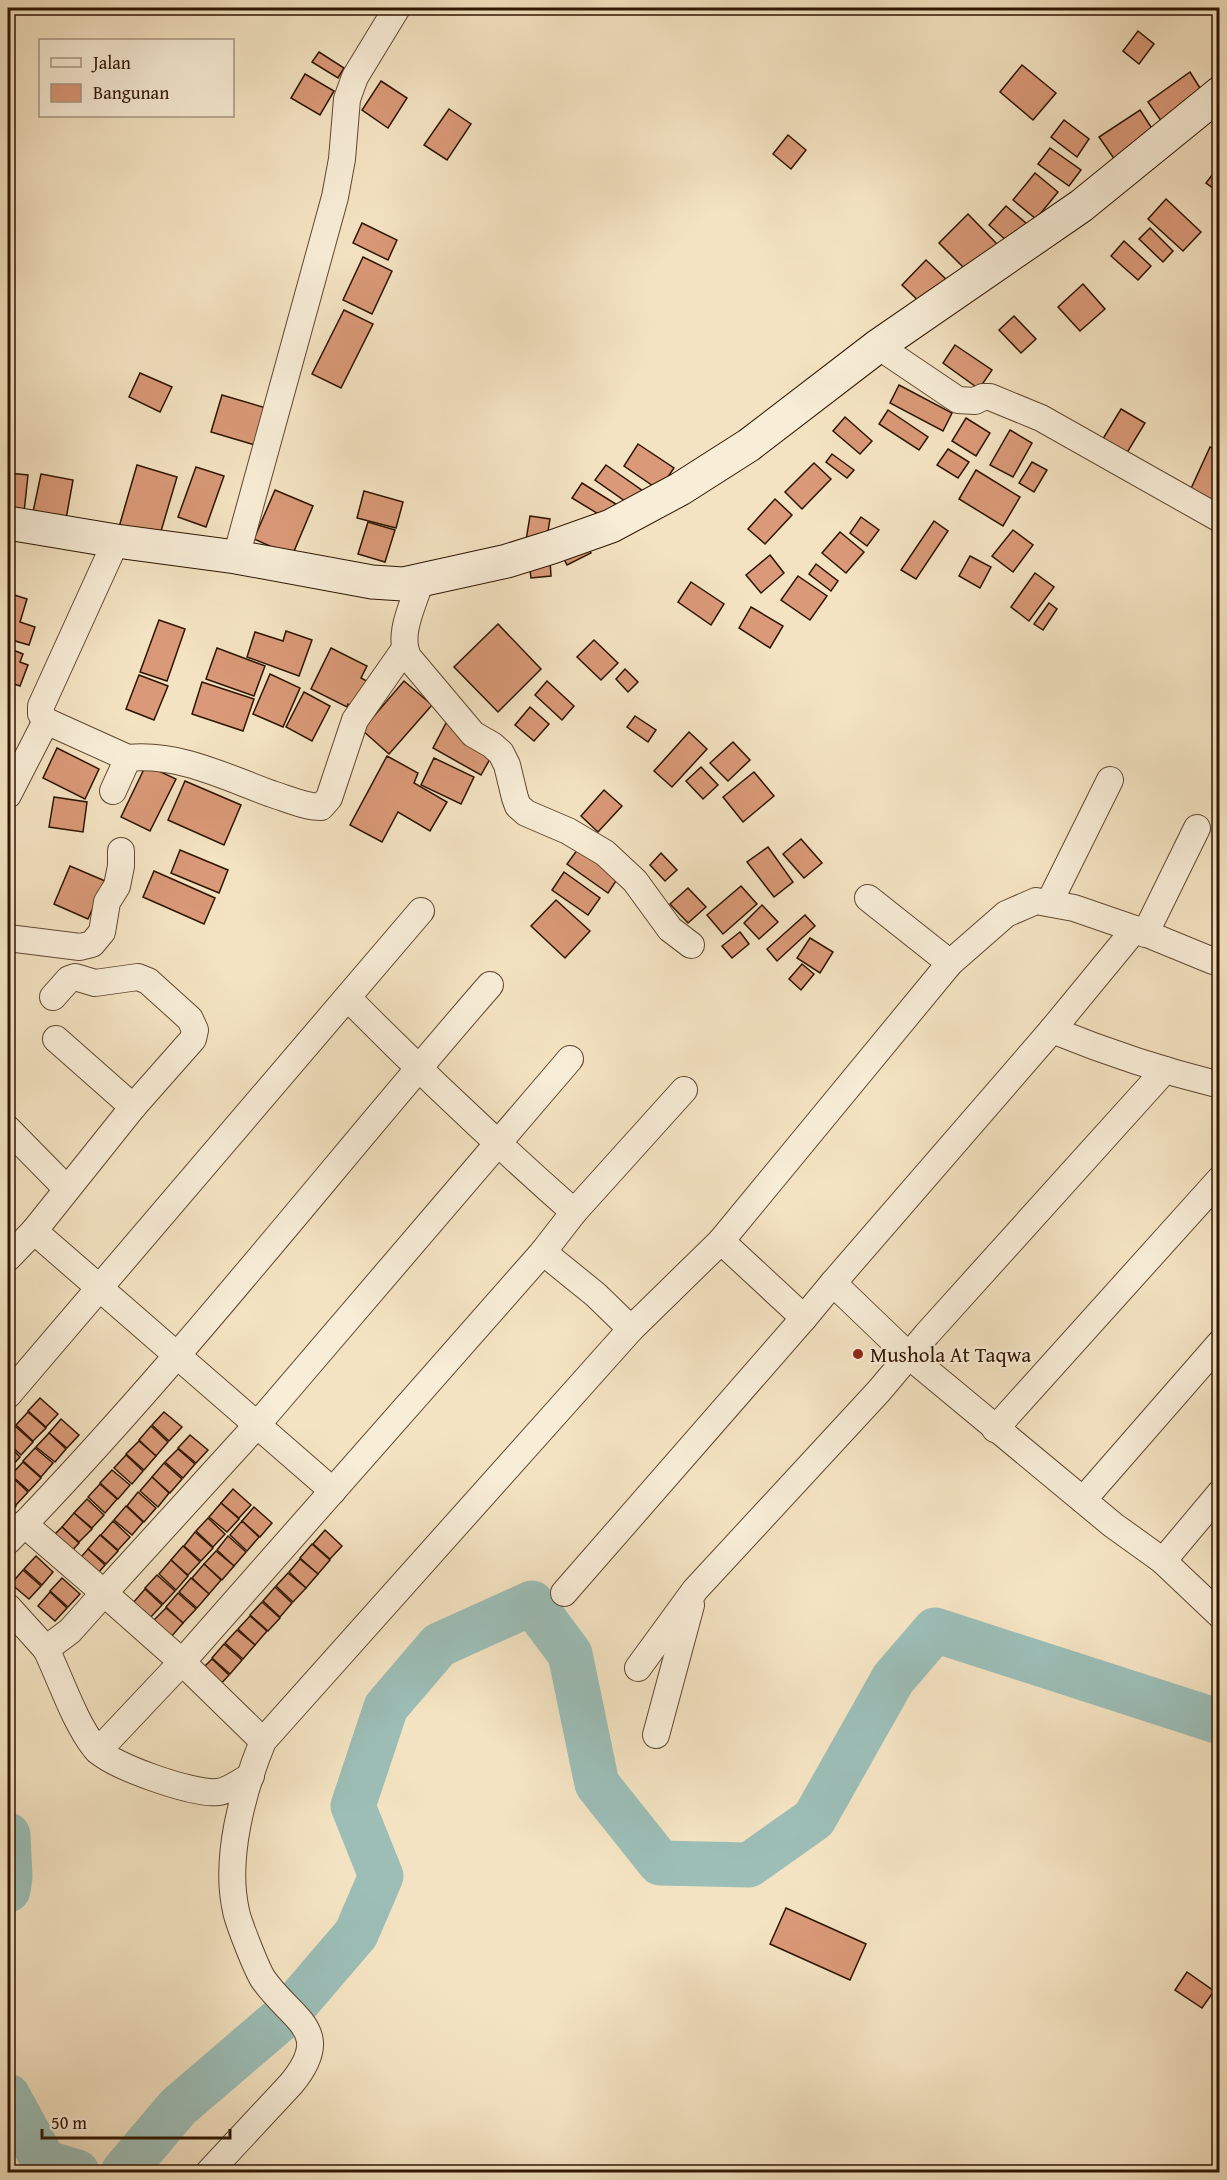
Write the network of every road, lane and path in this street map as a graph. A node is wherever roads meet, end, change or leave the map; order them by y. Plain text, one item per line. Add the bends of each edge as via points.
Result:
1 (397, 8) edge
2 (1220, 93) edge
3 (878, 346) junction
4 (1220, 519) edge
5 (8, 523) edge
6 (116, 541) junction
7 (236, 557) junction
8 (421, 580) junction
9 (404, 650) junction
10 (46, 721) junction
11 (128, 758) junction
12 (1110, 780) dead end
13 (113, 791) dead end
14 (8, 795) edge
15 (1197, 828) dead end
16 (121, 851) dead end
17 (868, 898) dead end
18 (1049, 903) junction
19 (421, 911) dead end
20 (1140, 932) junction
21 (8, 938) edge
22 (691, 945) dead end
23 (1220, 962) edge
24 (950, 963) junction
25 (490, 985) dead end
26 (53, 998) dead end
27 (348, 998) junction
28 (1052, 1030) junction
29 (56, 1039) dead end
30 (570, 1059) dead end
31 (417, 1068) junction
32 (1165, 1070) junction
33 (1220, 1085) edge
34 (684, 1090) dead end
35 (133, 1107) junction
36 (8, 1129) edge
37 (498, 1144) junction
38 (1220, 1179) edge
39 (67, 1189) junction
40 (574, 1212) junction
41 (34, 1231) junction
42 (721, 1241) junction
43 (543, 1252) junction
44 (8, 1258) edge
45 (833, 1283) junction
46 (99, 1289) junction
47 (804, 1318) junction
48 (631, 1329) junction
49 (1220, 1343) edge
50 (908, 1355) junction
51 (178, 1357) junction
52 (8, 1395) edge
53 (256, 1425) junction
54 (995, 1429) junction
55 (333, 1491) junction
56 (1220, 1493) edge
57 (1083, 1500) junction
58 (16, 1532) edge
59 (1163, 1561) junction
60 (695, 1590) junction
61 (104, 1593) junction
62 (564, 1593) dead end
63 (8, 1607) edge
64 (1220, 1615) edge
65 (46, 1649) junction
66 (182, 1662) junction
67 (638, 1668) dead end
68 (656, 1735) dead end
69 (263, 1741) junction
70 (98, 1750) junction
71 (251, 1776) junction
72 (209, 2172) edge

1 - 7 street via 355,77 347,99 335,197
2 - 3 street via 1081,207
3 - 4 street via 958,400 990,397 1041,418
3 - 8 street via 749,445 680,489 611,526 507,561
5 - 6 street
6 - 7 street
6 - 10 street via 41,706
7 - 8 street via 372,582 403,584
8 - 9 street via 405,631
9 - 11 street via 355,720 329,798 321,807 292,801 196,765
9 - 22 street via 473,734 501,753 518,806 605,853 635,881 670,929
10 - 11 street
10 - 14 street
11 - 13 street
12 - 18 street
15 - 20 street
16 - 21 street via 117,886 107,902 102,932 92,944 80,947
17 - 24 street
18 - 20 street
18 - 24 street via 1036,901 1006,914
19 - 27 street
20 - 23 street
20 - 28 street
24 - 42 street
25 - 31 street
26 - 35 street via 75,977 95,983 138,977 148,981 190,1020 195,1030 193,1040
27 - 31 street
27 - 46 street
28 - 32 street
28 - 45 street
29 - 35 street
30 - 37 street
31 - 37 street
31 - 51 street
32 - 33 street
32 - 50 street
34 - 40 street
35 - 39 street
36 - 39 street
37 - 40 street
37 - 53 street
38 - 54 street
39 - 41 street
40 - 43 street
41 - 44 street
41 - 46 street
42 - 47 street
42 - 48 street
43 - 48 street
43 - 55 street
45 - 47 street
45 - 50 street
46 - 51 street
46 - 52 street
47 - 62 street
48 - 69 street
49 - 57 street
50 - 54 street
50 - 60 street
51 - 53 street
51 - 58 street
53 - 55 street
53 - 61 street
54 - 57 street
55 - 66 street
56 - 59 street
57 - 59 street
58 - 61 street
59 - 64 street
60 - 67 street
60 - 68 street
61 - 65 street via 70,1630
61 - 66 street
63 - 65 street
65 - 70 street via 86,1735
66 - 69 street
66 - 70 street
69 - 71 street
70 - 71 street via 119,1764 205,1793 222,1792
71 - 72 street via 236,1837 232,1876 236,1912 262,1978 305,2025 310,2054 303,2070

